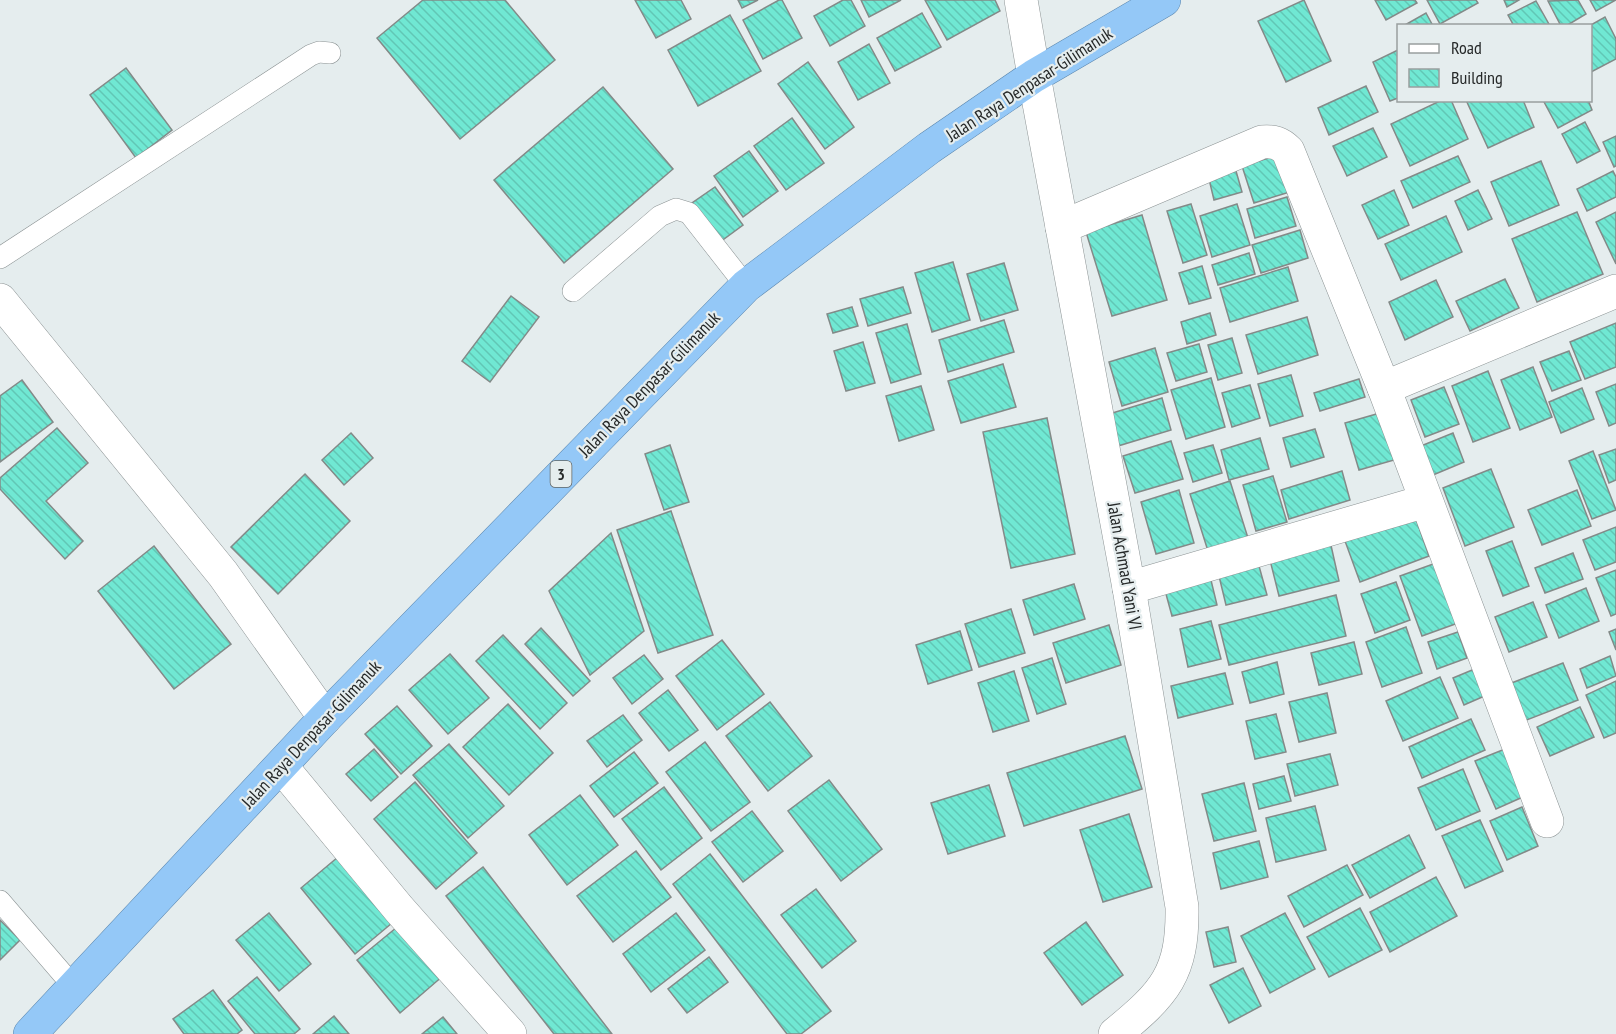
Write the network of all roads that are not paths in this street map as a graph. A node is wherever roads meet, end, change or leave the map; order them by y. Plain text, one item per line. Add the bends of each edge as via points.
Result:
1 (1021, 0) edge
2 (1164, 0) edge
3 (330, 53) dead end
4 (1034, 76) junction
5 (1062, 227) junction
6 (0, 258) edge
7 (746, 286) junction
8 (573, 291) dead end
9 (1616, 291) edge
10 (0, 300) edge
11 (1383, 388) junction
12 (1426, 501) junction
13 (1130, 588) junction
14 (325, 718) junction
15 (280, 766) junction
16 (1547, 821) dead end
17 (0, 901) edge
18 (74, 987) junction
19 (30, 1034) edge
20 (510, 1034) edge
21 (1115, 1034) edge

1 - 4 street, Jalan Achmad Yani VI
2 - 4 highway, Jalan Raya Denpasar-Gilimanuk / 3
3 - 6 lane via 311,55
4 - 5 street, Jalan Achmad Yani VI
4 - 7 highway, Jalan Raya Denpasar-Gilimanuk / 3 via 920,155
5 - 11 street via 1262,142 1280,143 1288,151
5 - 13 street, Jalan Achmad Yani VI
7 - 8 lane via 689,213 676,209 660,216
7 - 14 highway, Jalan Raya Denpasar-Gilimanuk / 3
9 - 11 street
10 - 14 street via 223,574
11 - 12 street
12 - 13 street
12 - 16 street
13 - 21 street, Jalan Achmad Yani VI via 1182,907 1183,937 1177,962 1151,1005
14 - 15 highway, Jalan Raya Denpasar-Gilimanuk / 3
15 - 18 highway, Jalan Raya Denpasar-Gilimanuk / 3
15 - 20 street
17 - 18 lane
18 - 19 highway, Jalan Raya Denpasar-Gilimanuk / 3

